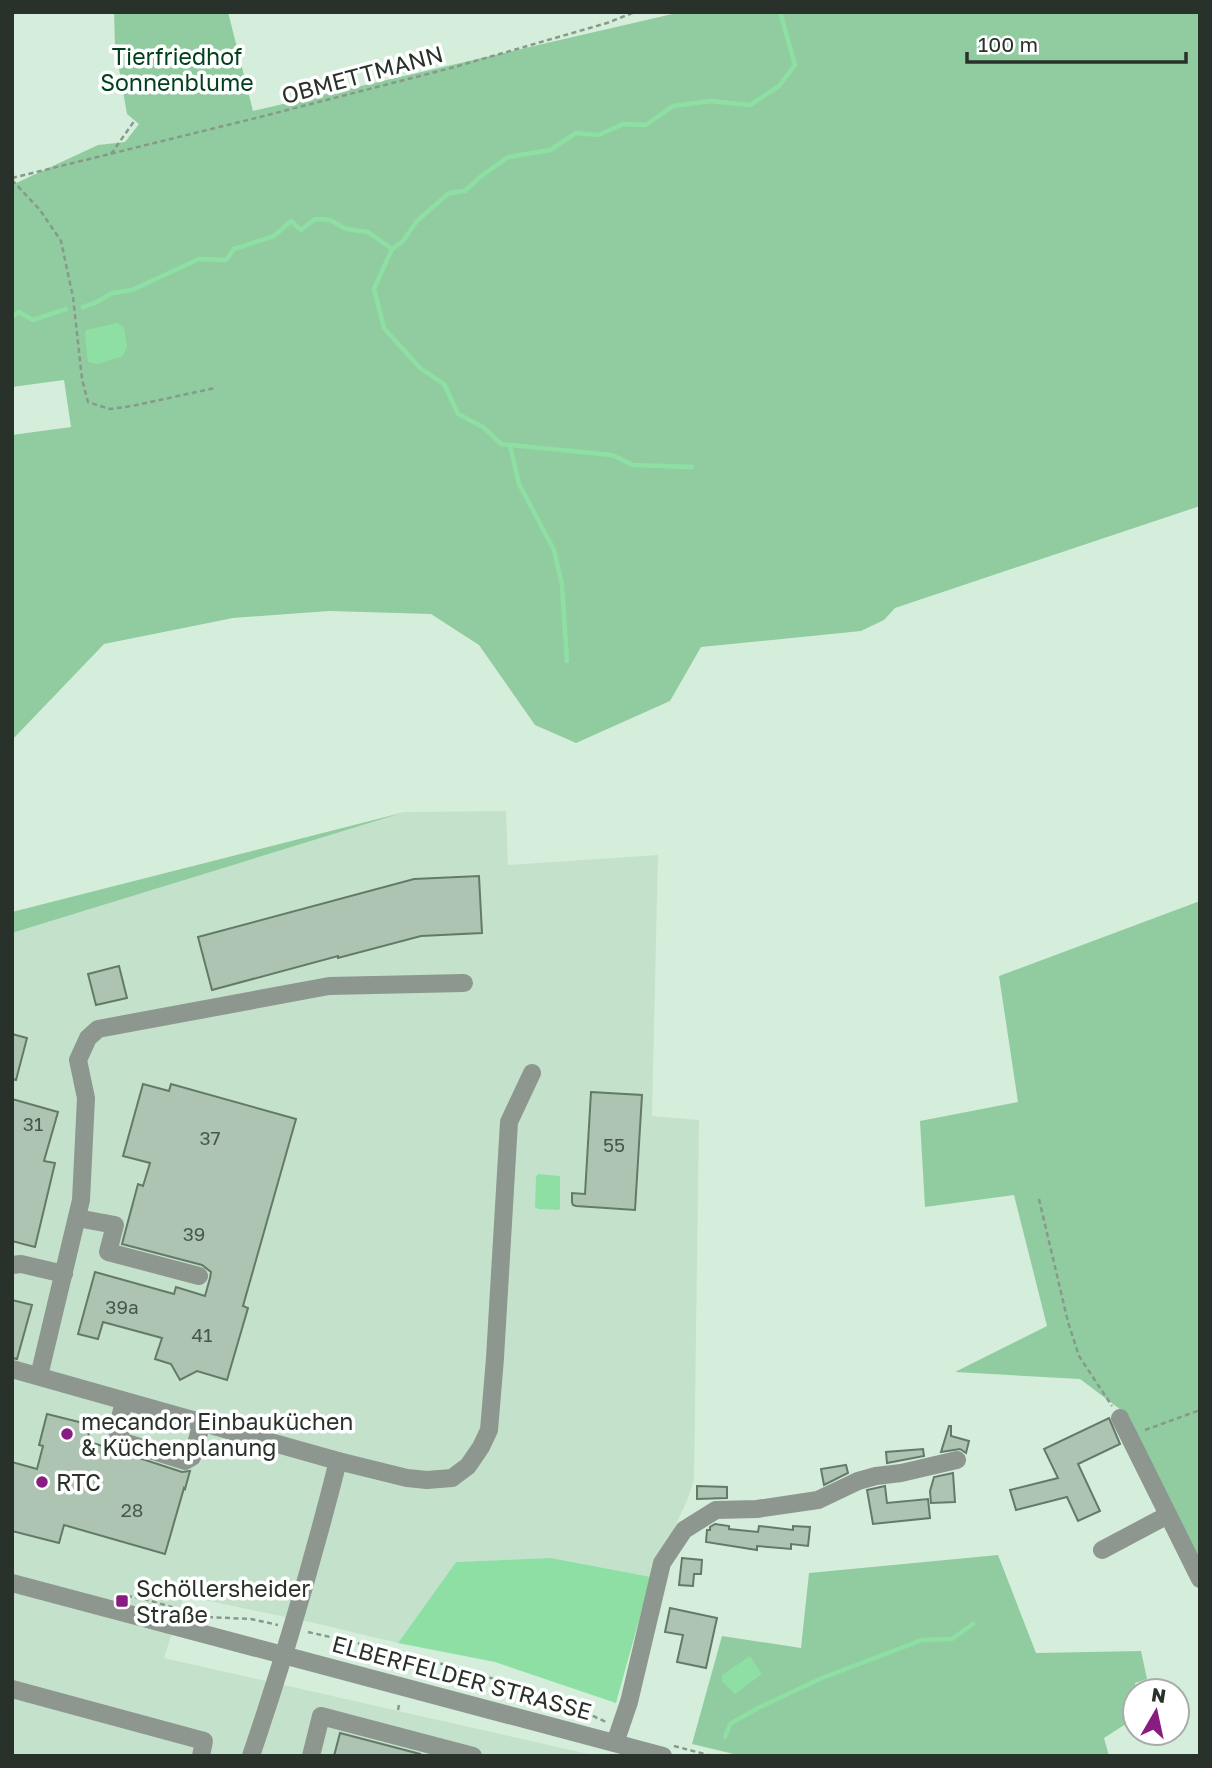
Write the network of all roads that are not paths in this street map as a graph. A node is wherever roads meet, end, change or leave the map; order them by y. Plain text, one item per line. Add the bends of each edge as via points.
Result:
1 (464, 983) dead end
2 (532, 1073) dead end
3 (77, 1218) junction
4 (12, 1265) edge
5 (64, 1274) junction
6 (199, 1276) dead end
7 (12, 1370) edge
8 (39, 1377) junction
9 (124, 1401) junction
10 (1120, 1418) road end
11 (202, 1423) junction
12 (957, 1460) dead end
13 (338, 1461) junction
14 (1168, 1515) junction
15 (1102, 1550) dead end
16 (1200, 1579) edge
17 (12, 1583) edge
18 (282, 1656) junction
19 (12, 1689) edge
20 (615, 1743) junction
21 (201, 1756) edge
22 (251, 1756) edge
23 (311, 1756) edge
24 (473, 1756) edge
25 (663, 1756) edge

1 - 3 street via 329,986 98,1028 78,1060 86,1098
2 - 13 street via 509,1122 489,1430 481,1447 452,1478 407,1478
3 - 5 street
3 - 6 street via 115,1225 108,1252
4 - 5 street
5 - 8 street
7 - 8 street
8 - 9 street
9 - 11 street
9 - 11 street via 117,1431 124,1442 185,1461 192,1457
10 - 14 street
11 - 13 street
12 - 20 street, ELBERFELDER STRASSE via 858,1481 818,1500 716,1510 684,1531 662,1563
13 - 18 street
14 - 15 street
14 - 16 street
17 - 18 street, ELBERFELDER STRASSE
18 - 20 street, ELBERFELDER STRASSE
18 - 22 street
19 - 21 street via 204,1741
20 - 25 street, ELBERFELDER STRASSE
23 - 24 street via 321,1716

